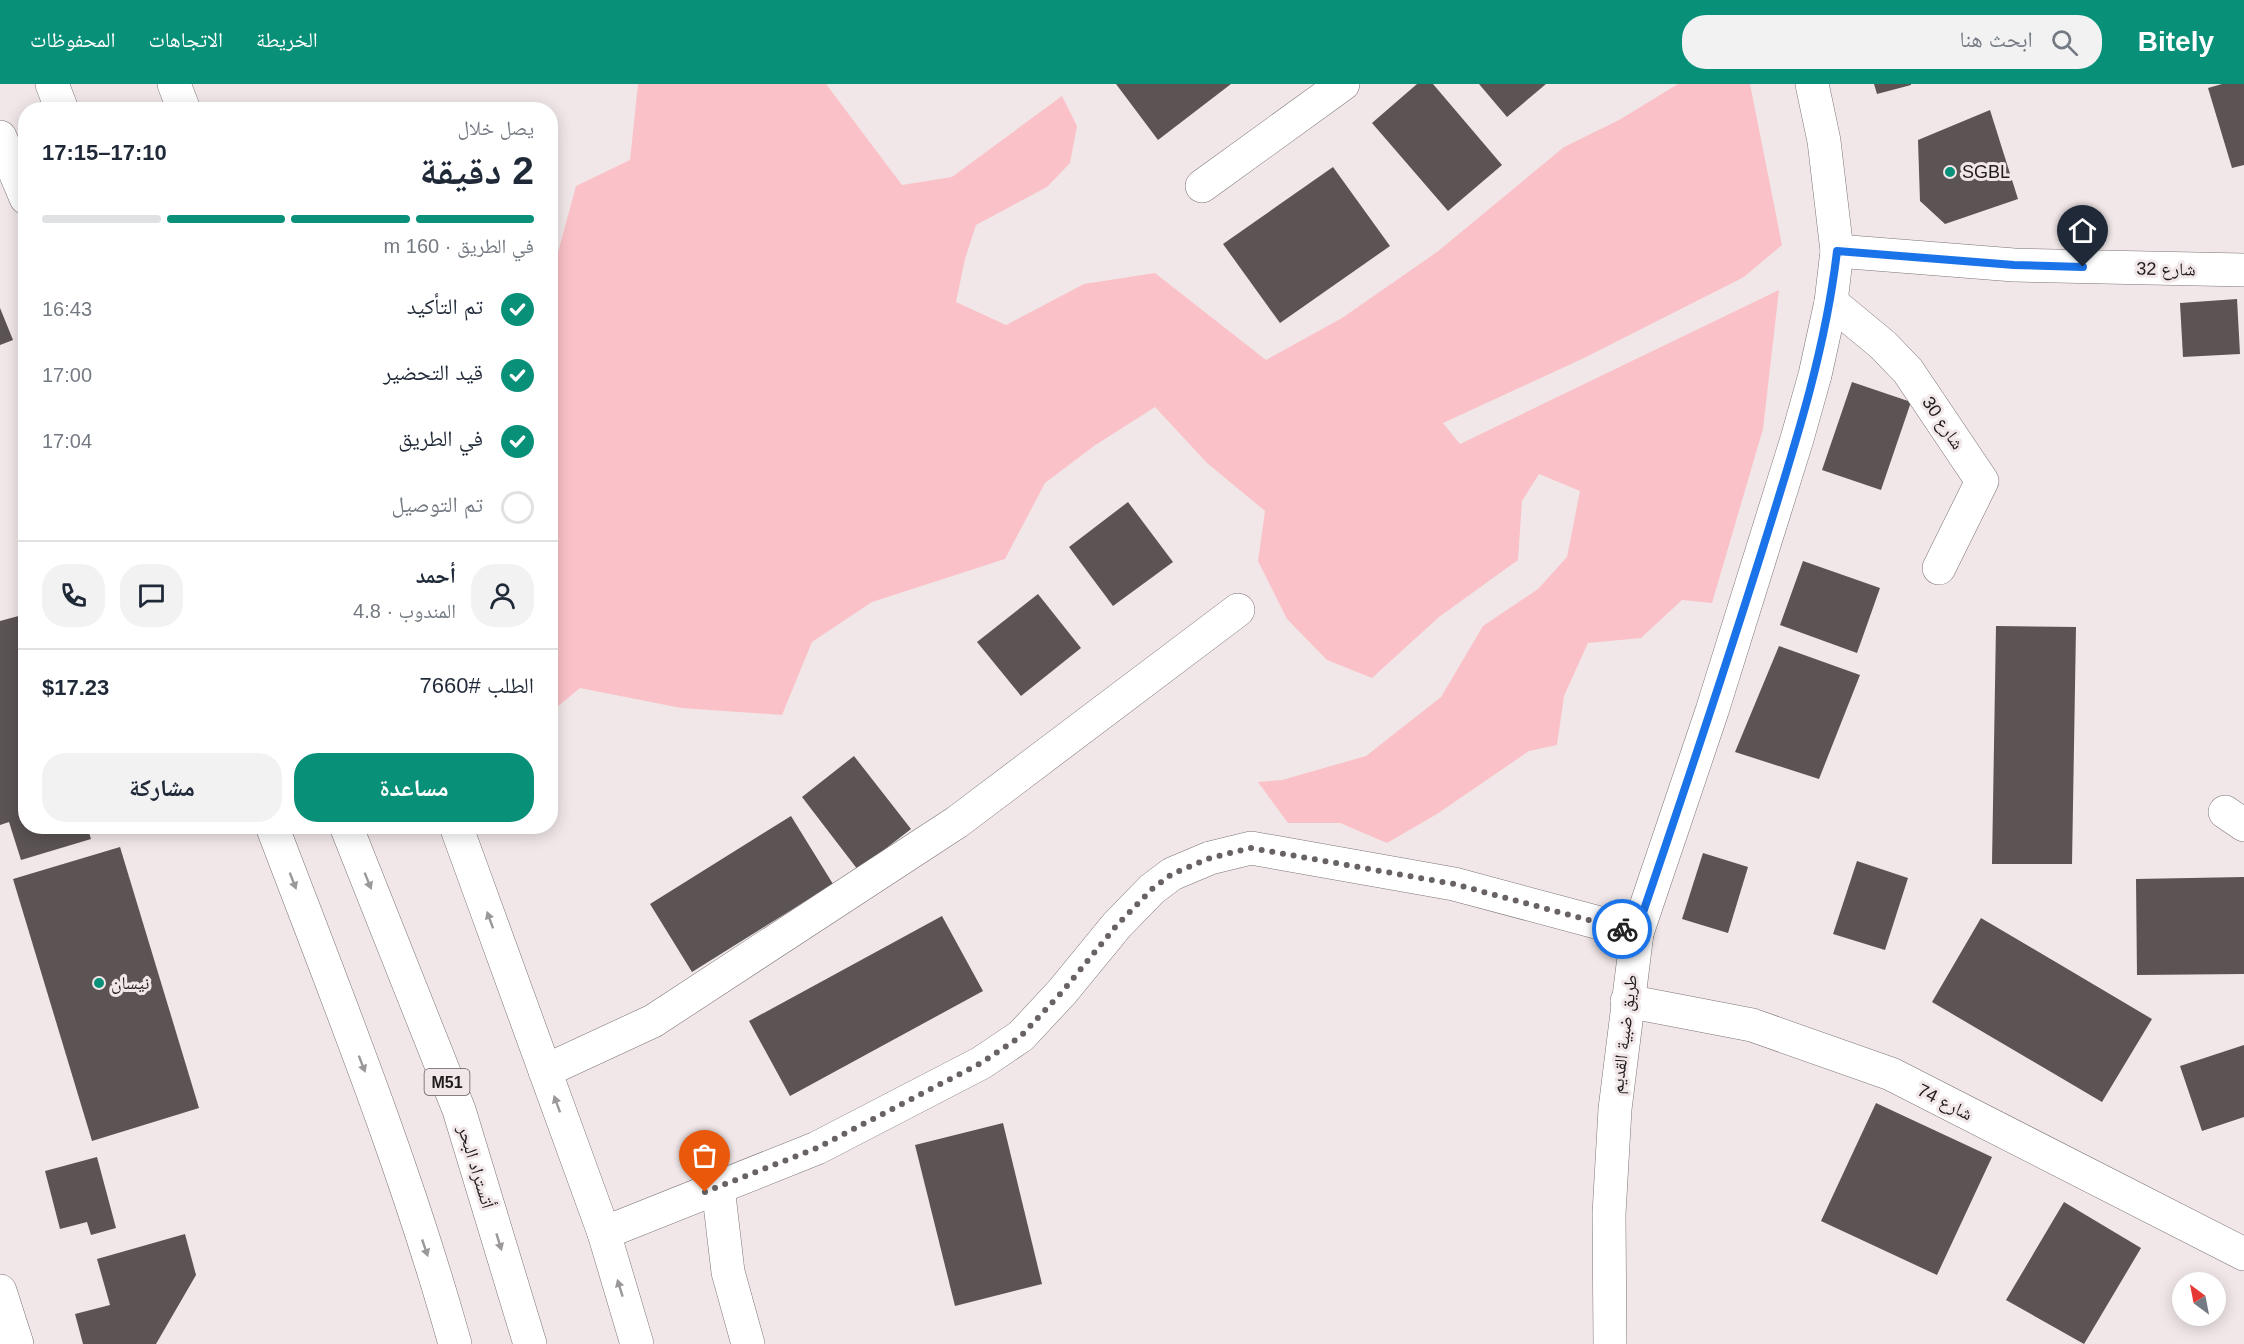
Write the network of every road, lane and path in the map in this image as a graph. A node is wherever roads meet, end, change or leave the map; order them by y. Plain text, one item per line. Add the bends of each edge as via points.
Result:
1 (52, 84) edge
2 (174, 84) edge
3 (1343, 84) edge
4 (1812, 84) edge
5 (59, 102) edge
6 (181, 102) edge
7 (0, 137) edge
8 (18, 179) edge
9 (1202, 186) dead end
10 (1837, 251) junction
11 (2244, 270) edge
12 (1831, 302) junction
13 (1939, 568) dead end
14 (1238, 610) dead end
15 (275, 834) edge
16 (349, 834) edge
17 (459, 834) edge
18 (1636, 933) junction
19 (1627, 1001) junction
20 (545, 1071) junction
21 (718, 1187) junction
22 (604, 1233) junction
23 (2241, 1248) edge
24 (0, 1291) edge
25 (17, 1344) edge
26 (455, 1344) edge
27 (530, 1344) edge
28 (637, 1344) edge
29 (748, 1344) edge
30 (1610, 1344) edge

1 - 5 main road
2 - 6 main road
3 - 9 main road
4 - 10 main road, طريق ضبية القديم via 1824,141
7 - 8 main road
10 - 11 main road, شارع 32 via 2014,265
10 - 12 main road, طريق ضبية القديم
12 - 13 main road, شارع 30 via 1908,371 1982,481
12 - 18 main road, طريق ضبية القديم via 1793,450 1712,711
14 - 20 main road via 957,822 653,1021
15 -> 26 main road via 368,1081
16 -> 27 main road, أتستراد البحر / M51 via 459,1110
20 -> 17 main road
18 - 19 main road, طريق ضبية القديم
18 - 21 main road via 1454,884 1251,848 1210,858 1172,874 1152,889 1021,1036 1005,1047 817,1148
19 - 23 main road, شارع 74 via 1752,1025 1891,1074
19 - 30 main road, طريق ضبية القديم via 1609,1214
22 -> 20 main road
21 - 22 main road
21 - 29 main road via 728,1272
28 -> 22 main road
24 - 25 main road

